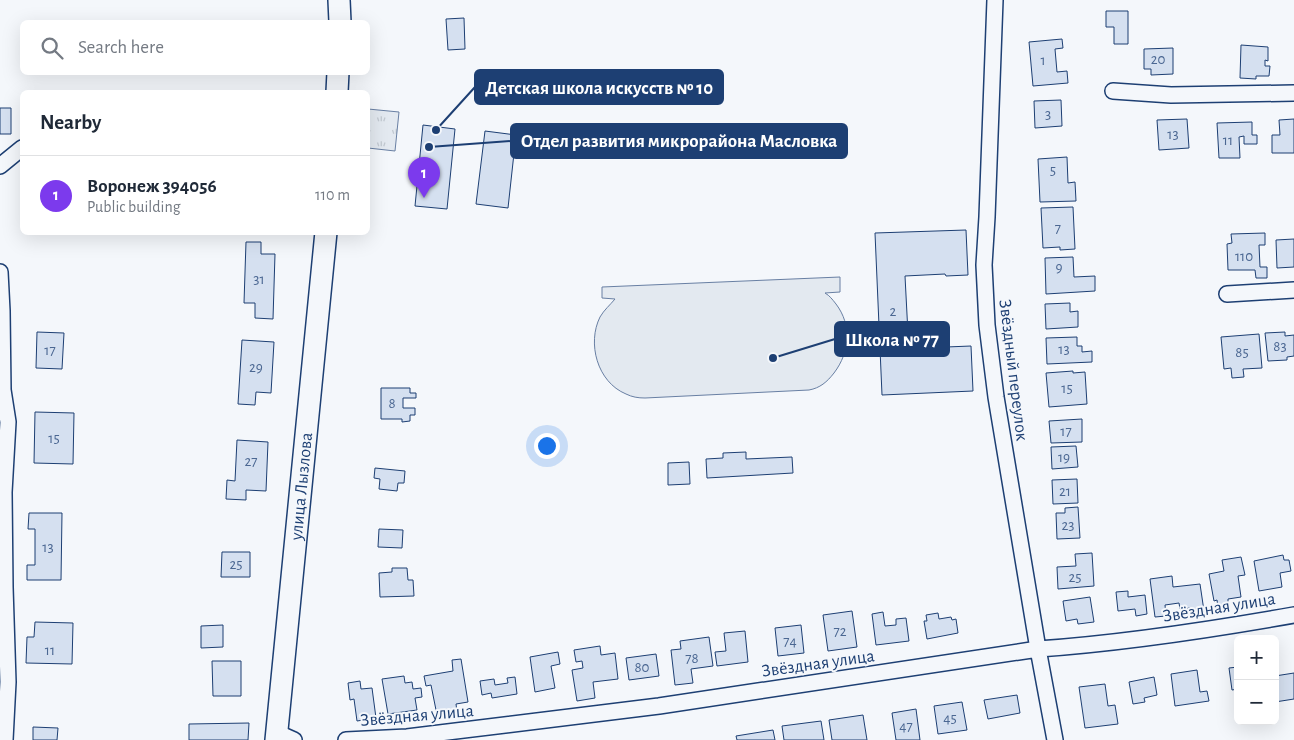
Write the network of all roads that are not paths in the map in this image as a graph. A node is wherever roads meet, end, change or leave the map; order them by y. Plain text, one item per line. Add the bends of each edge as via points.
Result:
1 (339, 0) edge
2 (995, 0) edge
3 (340, 20) edge
4 (338, 75) edge
5 (338, 90) edge
6 (1113, 91) dead end
7 (1294, 93) edge
8 (20, 150) edge
9 (0, 166) edge
10 (326, 235) edge
11 (0, 272) edge
12 (1294, 290) edge
13 (1227, 294) dead end
14 (1, 390) edge
15 (2, 588) edge
16 (1294, 615) edge
17 (1038, 649) junction
18 (282, 738) edge
19 (5, 740) edge
20 (346, 740) edge
21 (1055, 740) edge

1 - 3 main road
2 - 17 street, Звёздный переулок via 984,265 987,325
4 - 5 main road
6 - 7 street via 1171,95
8 - 9 street
10 - 18 main road, улица Лызлова
11 - 14 street
12 - 13 street
14 - 15 street via 8,422
15 - 19 street via 8,682
16 - 17 street, Звёздная улица via 1140,638
17 - 20 street, Звёздная улица via 659,706 407,737
17 - 21 street, Звёздный переулок

